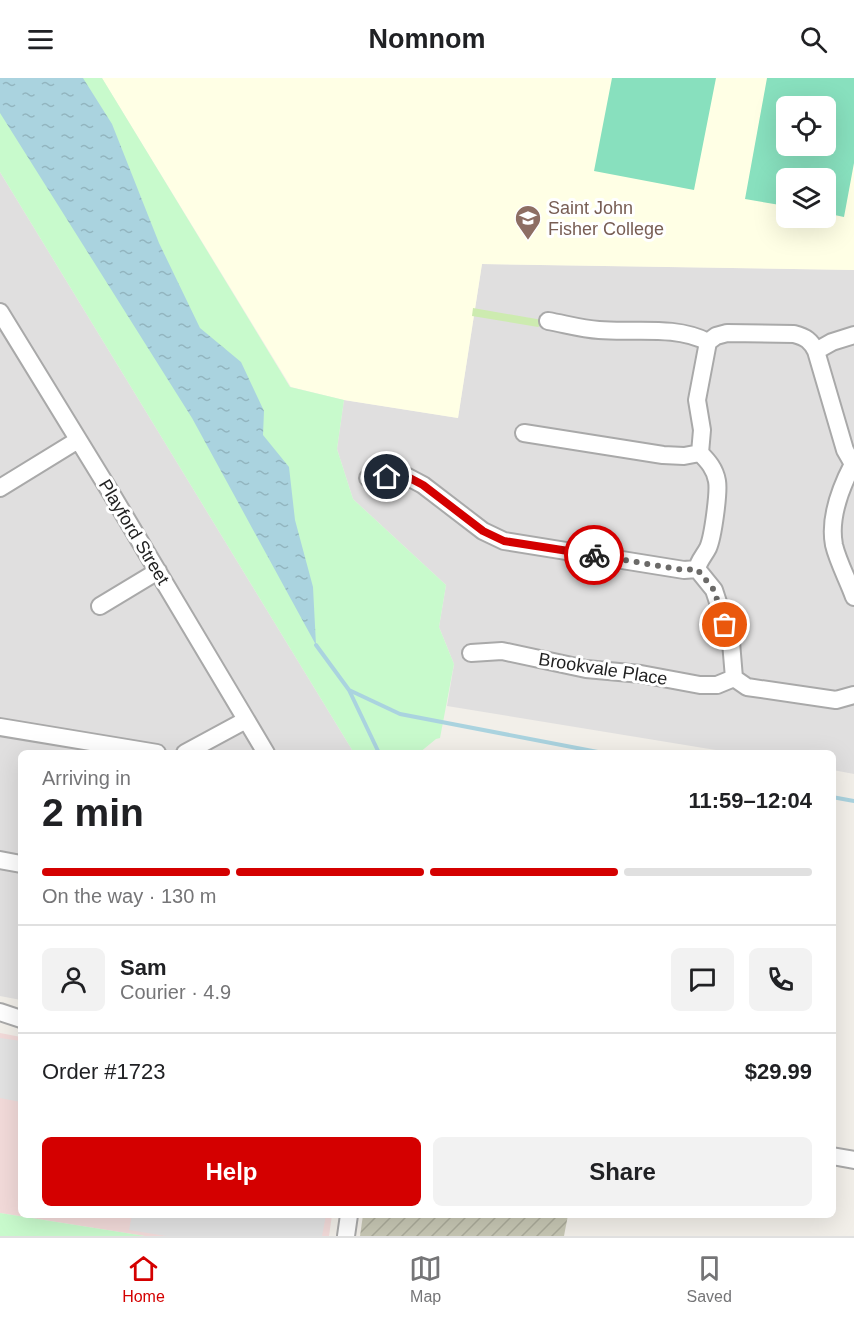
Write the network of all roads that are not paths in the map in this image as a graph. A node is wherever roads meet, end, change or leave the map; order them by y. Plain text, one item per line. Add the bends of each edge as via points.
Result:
1 (0, 312) edge
2 (548, 321) dead end
3 (5, 330) edge
4 (854, 335) edge
5 (708, 342) junction
6 (816, 351) junction
7 (524, 433) dead end
8 (78, 440) junction
9 (700, 453) junction
10 (853, 464) edge
11 (368, 478) dead end
12 (0, 488) edge
13 (697, 569) junction
14 (158, 571) junction
15 (854, 597) edge
16 (100, 606) dead end
17 (471, 653) dead end
18 (734, 678) junction
19 (854, 695) edge
20 (246, 720) junction
21 (0, 727) edge
22 (139, 750) edge
23 (191, 750) edge
24 (264, 750) edge
25 (0, 860) edge
26 (18, 863) edge
27 (0, 1012) edge
28 (18, 1020) edge
29 (18, 1021) edge
30 (0, 1022) edge
31 (836, 1157) edge
32 (854, 1160) edge
33 (349, 1218) edge
34 (346, 1236) edge

1 - 3 street, Playford Street
2 - 5 street via 597,330 675,332
3 - 8 street, Playford Street
4 - 6 street
5 - 6 street via 727,333 794,334 811,341
5 - 9 street via 697,400 702,430
6 - 10 street via 845,450
7 - 9 street via 663,455
8 - 12 street
8 - 14 street, Playford Street
9 - 13 street via 710,464 717,494 708,549
10 - 15 street via 844,481 834,522 834,545
11 - 13 street via 406,476 483,531 504,541
13 - 18 street via 714,590 731,642
14 - 16 street
14 - 20 street, Playford Street
17 - 18 street, Brookvale Place via 502,651 586,669 700,685 717,685
18 - 19 street via 747,687 836,700
20 - 23 street
20 - 24 street, Playford Street
21 - 22 street
25 - 26 street
27 - 28 street
29 - 30 street
31 - 32 street
33 - 34 street

